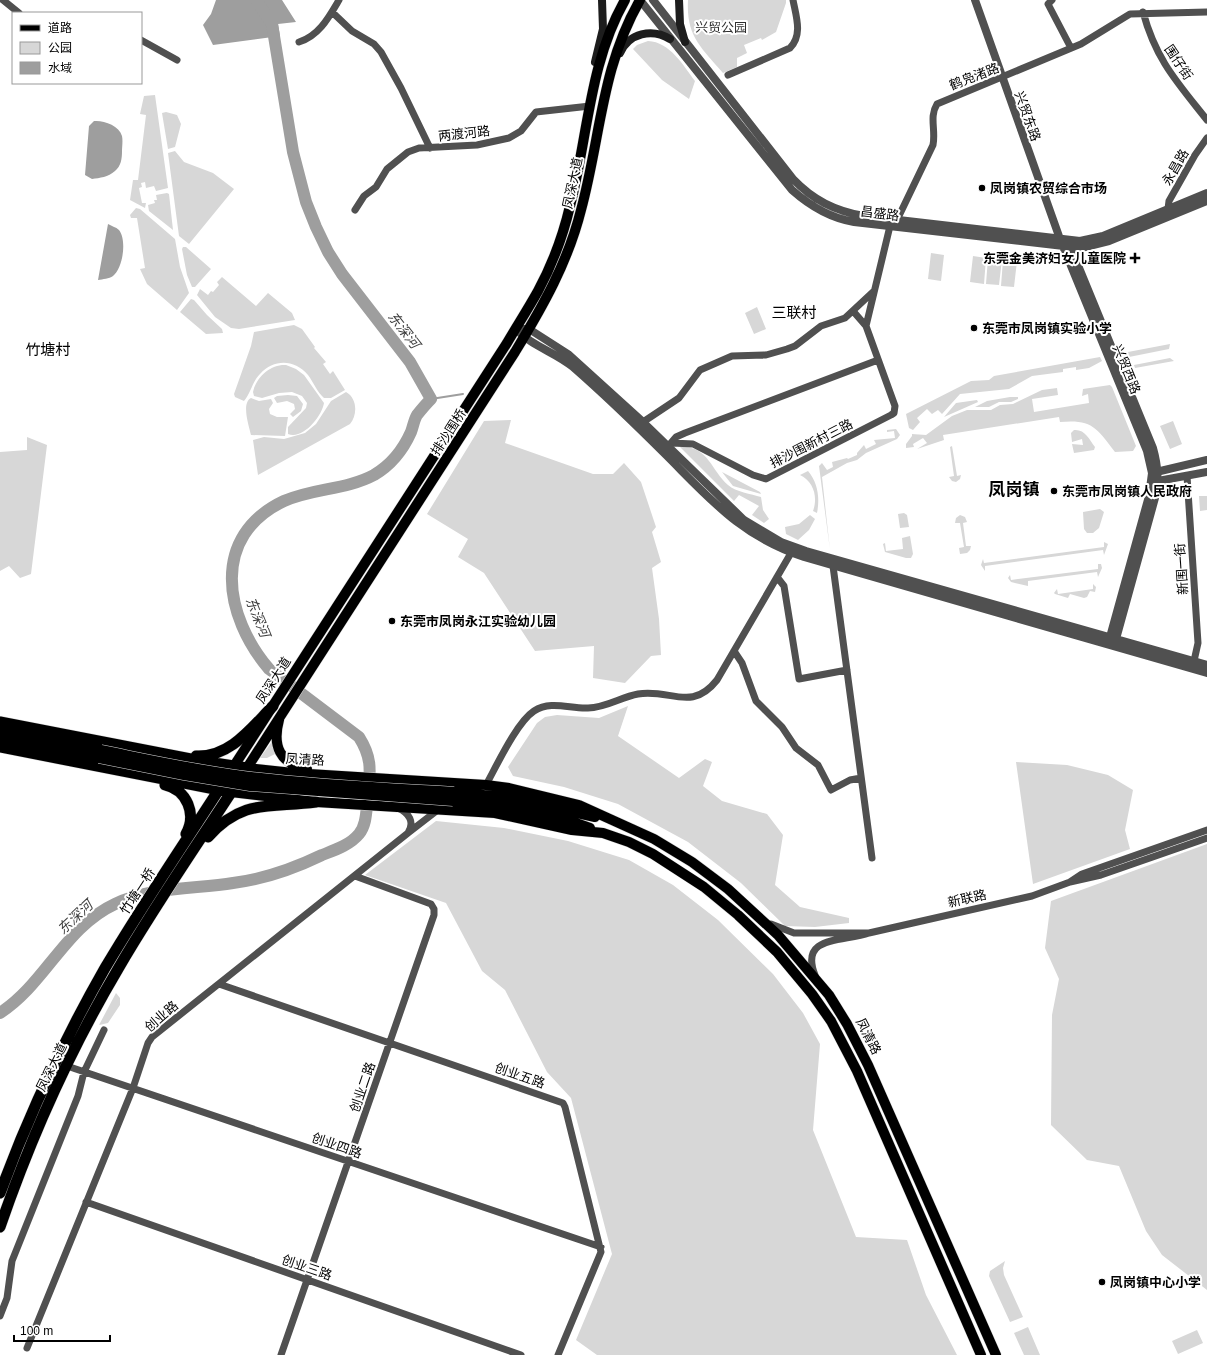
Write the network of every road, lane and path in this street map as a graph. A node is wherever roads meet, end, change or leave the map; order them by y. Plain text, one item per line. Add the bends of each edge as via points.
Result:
1 (3, 0) edge
2 (339, 0) edge
3 (602, 0) edge
4 (625, 0) edge
5 (640, 0) edge
6 (653, 0) edge
7 (679, 0) edge
8 (793, 0) edge
9 (975, 0) edge
10 (1052, 0) edge
11 (18, 12) edge
12 (332, 12) junction
13 (1143, 12) junction
14 (1207, 12) edge
15 (670, 39) junction
16 (142, 41) edge
17 (299, 42) dead end
18 (685, 42) junction
19 (1071, 48) junction
20 (178, 60) dead end
21 (728, 75) dead end
22 (1002, 79) junction
23 (592, 91) junction
24 (603, 98) junction
25 (590, 106) junction
26 (1207, 120) edge
27 (1207, 138) edge
28 (430, 148) junction
29 (1207, 193) edge
30 (1207, 201) edge
31 (1168, 209) junction
32 (355, 210) dead end
33 (897, 220) junction
34 (890, 226) junction
35 (1064, 244) junction
36 (874, 291) junction
37 (853, 310) junction
38 (866, 326) junction
39 (516, 329) junction
40 (526, 334) junction
41 (496, 360) joint
42 (878, 360) junction
43 (508, 363) joint
44 (643, 422) junction
45 (670, 445) junction
46 (1207, 460) edge
47 (1155, 471) junction
48 (1207, 472) edge
49 (1187, 476) junction
50 (1158, 481) junction
51 (399, 510) joint
52 (410, 514) joint
53 (791, 553) junction
54 (832, 566) junction
55 (777, 577) junction
56 (1112, 640) junction
57 (734, 651) junction
58 (1194, 661) junction
59 (1207, 665) edge
60 (847, 670) junction
61 (1207, 673) edge
62 (273, 706) junction
63 (282, 713) junction
64 (0, 722) edge
65 (0, 730) edge
66 (0, 738) edge
67 (0, 747) edge
68 (100, 754) junction
69 (162, 754) junction
70 (234, 766) junction
71 (247, 768) junction
72 (115, 770) junction
73 (318, 774) junction
74 (861, 778) junction
75 (486, 784) junction
76 (219, 790) junction
77 (231, 792) junction
78 (453, 796) junction
79 (316, 802) junction
80 (394, 807) junction
81 (438, 809) junction
82 (607, 819) junction
83 (1207, 830) edge
84 (408, 833) junction
85 (603, 833) junction
86 (1207, 838) edge
87 (872, 858) dead end
88 (172, 862) junction
89 (186, 863) junction
90 (355, 876) junction
91 (1070, 882) junction
92 (762, 919) junction
93 (144, 927) joint
94 (128, 930) joint
95 (869, 933) junction
96 (816, 977) junction
97 (219, 984) junction
98 (104, 1030) dead end
99 (390, 1042) junction
100 (67, 1066) junction
101 (84, 1072) junction
102 (133, 1088) junction
103 (348, 1161) junction
104 (0, 1193) edge
105 (86, 1202) junction
106 (0, 1226) edge
107 (601, 1246) junction
108 (307, 1280) junction
109 (0, 1316) edge
110 (27, 1348) dead end
111 (281, 1355) edge
112 (521, 1355) edge
113 (558, 1355) edge
114 (981, 1355) edge
115 (996, 1355) edge

1 - 11 street
2 - 12 street
3 - 23 main road via 603,29 592,75
4 - 23 main road, 凤深大道 via 607,39
5 - 15 street, 昌盛路
5 - 24 main road, 凤深大道 via 619,42
6 - 18 street, 昌盛路
7 - 18 main road via 680,24
8 - 21 street via 798,30 795,43 790,48
9 - 22 street, 兴贸东路
10 - 19 street via 1048,4
12 - 17 street via 313,35
12 - 28 street via 352,31 374,44 381,52
13 - 14 street, 鹤凫渚路
13 - 19 street, 鹤凫渚路 via 1122,18
13 - 26 street, 围仔街 via 1152,40 1165,66
15 - 24 main road via 646,33 635,36 626,43
15 - 34 street, 昌盛路 via 681,49 798,195 817,209 839,218
16 - 20 street
18 - 33 street, 昌盛路 via 786,171 806,192 843,212
19 - 22 street, 鹤凫渚路
22 - 33 street, 鹤凫渚路 via 937,104 932,112 935,136 933,145
22 - 35 street, 兴贸东路
23 - 25 main road, 凤深大道
24 - 40 main road, 凤深大道 via 585,193 573,239 556,281
25 - 28 street, 两渡河路 via 536,112 516,136 496,142
25 - 39 main road, 凤深大道 via 574,190 562,234 538,290
27 - 31 street, 永昌路 via 1169,201
28 - 32 street, 两渡河路 via 413,149 396,160
29 - 31 street, 昌盛路
30 - 35 street, 昌盛路 via 1088,248
31 - 35 street, 昌盛路 via 1095,238
33 - 34 street, 鹤凫渚路
33 - 35 street, 昌盛路
34 - 35 street, 昌盛路
34 - 36 street
35 - 47 street, 兴贸西路 via 1153,448
36 - 37 street
36 - 38 street
37 - 38 street
37 - 44 street via 841,320 821,326 795,346 766,355 737,355 700,370 680,398
38 - 42 street
39 - 40 street
39 - 41 main road, 凤深大道
40 - 43 main road, 凤深大道
40 - 44 street via 568,354
40 - 53 street via 573,367 738,524 763,541
41 - 51 main road, 排沙围桥
42 - 45 street via 684,433 676,437
42 - 45 street, 排沙围新村三路 via 895,406 894,413 766,479 753,476 693,444
43 - 52 main road, 排沙围桥
44 - 45 street
45 - 56 street via 734,511 756,528 781,542
46 - 47 street
47 - 50 street
47 - 56 street, 兴贸西路
48 - 49 street
49 - 50 street
49 - 58 street, 新围一街 via 1198,643
50 - 56 street
51 - 62 main road, 凤深大道
52 - 63 main road, 凤深大道
53 - 54 street
53 - 55 street
54 - 56 street
54 - 60 street
55 - 57 street
55 - 60 street via 784,586 799,679
56 - 58 street
56 - 61 street
57 - 74 street via 742,663 756,701 782,727 796,748 818,765 831,790 850,780
57 - 75 street via 712,686 694,697 640,693 594,708 551,705 535,710 523,721
58 - 59 street
60 - 74 street
62 - 69 highway via 236,742 217,754
62 - 70 main road, 凤深大道
63 - 71 main road, 凤深大道
63 - 73 main road via 277,736 281,755 294,766
64 - 69 highway, 凤清路
65 - 68 main road, 凤清路
66 - 68 main road, 凤清路
67 - 72 highway, 凤清路
68 - 78 main road, 凤清路, bridge via 251,777
69 - 70 highway, 凤清路
70 - 71 highway, 凤清路
70 - 76 highway, 凤深大道
71 - 73 main road, 凤清路
71 - 77 highway, 凤深大道
72 - 76 highway, 凤清路
72 - 88 highway via 135,779 172,787 185,797 190,808 190,822
73 - 75 main road, 凤清路
74 - 87 street
75 - 82 main road, 凤清路 via 578,805
76 - 77 highway, 凤清路
76 - 88 highway, 凤深大道
77 - 79 main road, 凤清路
77 - 89 highway, 凤深大道
78 - 82 main road, 凤清路 via 511,798
78 - 85 main road, 凤清路 via 574,822
79 - 80 main road, 凤清路
79 - 89 highway via 268,804 241,812 213,832
80 - 81 main road, 凤清路
80 - 84 street via 404,811 410,818 412,825
81 - 84 street, 创业路
81 - 85 main road, 凤清路 via 496,813 572,830
82 - 92 main road, 凤清路 via 674,850 728,889
83 - 91 street, 新联路 via 1082,874
84 - 90 street, 创业路
85 - 114 main road, 凤清路 via 629,842 687,874 738,915 777,952 815,998 836,1031 856,1071
86 - 91 street, 新联路 via 1101,875
88 - 94 highway, 竹塘一桥
89 - 93 highway, 竹塘一桥
90 - 97 street, 创业路
90 - 99 street, 创业二路 via 431,904 434,909
91 - 95 street, 新联路 via 1032,896
92 - 95 street, 新联路 via 794,933
92 - 96 main road, 凤清路
93 - 100 highway, 凤深大道 via 118,969
94 - 104 highway, 凤深大道 via 60,1053 29,1120
95 - 96 street, 新联路 via 816,947 810,961
96 - 115 main road, 凤清路 via 841,1014 868,1065
97 - 99 street, 创业五路
97 - 102 street, 创业路 via 152,1037
98 - 101 street
99 - 103 street, 创业二路
99 - 107 street, 创业五路 via 563,1103
100 - 101 street, 创业四路
100 - 106 highway, 凤深大道 via 32,1142
101 - 102 street, 创业四路
101 - 109 street via 78,1096 12,1261 7,1298
102 - 103 street, 创业四路
102 - 105 street, 创业路
103 - 107 street, 创业四路
103 - 108 street, 创业二路
105 - 108 street, 创业三路
105 - 110 street, 创业路
107 - 113 street, 创业五路 via 600,1258
108 - 111 street, 创业二路
108 - 112 street, 创业三路

